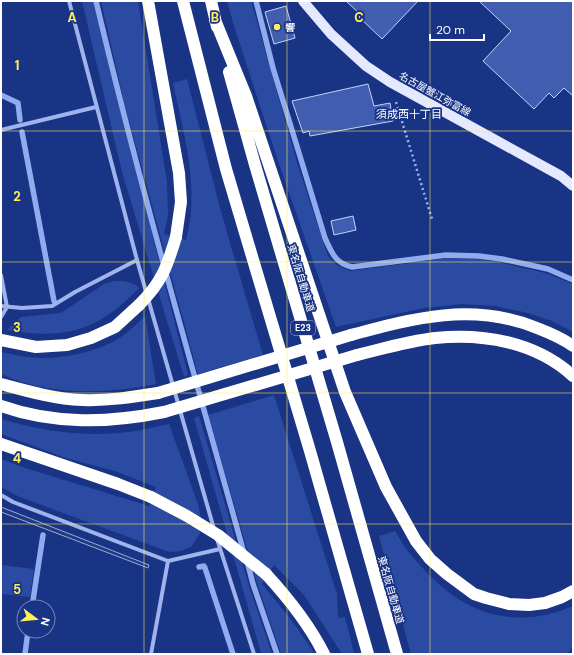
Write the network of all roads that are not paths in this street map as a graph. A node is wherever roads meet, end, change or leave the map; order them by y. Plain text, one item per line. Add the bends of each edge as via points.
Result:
1 (69, 1) edge
2 (148, 1) edge
3 (183, 1) edge
4 (210, 1) edge
5 (303, 1) edge
6 (215, 20) junction
7 (96, 107) junction
8 (1, 130) edge
9 (573, 186) edge
10 (137, 260) junction
11 (1, 275) edge
12 (1, 306) edge
13 (7, 307) junction
14 (1, 317) edge
15 (1, 340) edge
16 (573, 346) edge
17 (573, 376) edge
18 (1, 384) edge
19 (1, 406) edge
20 (1, 444) edge
21 (1, 495) edge
22 (220, 550) junction
23 (168, 561) junction
24 (573, 591) edge
25 (151, 654) edge
26 (254, 654) edge
27 (324, 654) edge
28 (368, 654) edge
29 (397, 654) edge

1 - 7 street
2 - 15 highway, bridge via 179,173 181,202 176,236 168,264 159,282 139,305 115,327 91,338 67,345 36,347
3 - 28 highway, E23 via 226,169
4 - 6 highway, 東名阪自動車道 / E23
5 - 9 main road, 名古屋蟹江弥富線 via 331,34 366,66 390,82 561,176
6 - 24 highway via 246,96 345,392 386,487 416,541 430,559 447,574 474,594 486,598 529,606 546,603
6 - 29 highway, 東名阪自動車道 / E23
7 - 8 street
7 - 10 street
10 - 13 street via 52,306
10 - 22 street
11 - 13 street
12 - 13 street
13 - 14 street
16 - 18 highway, bridge via 549,332 506,318 453,314 405,321 351,335 158,393 107,400 82,400
17 - 19 highway, bridge via 559,364 523,346 501,340 456,336 410,342 357,355 164,412 112,420 83,421 58,420
20 - 27 highway, bridge via 151,496 218,535 266,574 286,595 302,616
21 - 23 street via 13,502
22 - 23 street
22 - 26 street
23 - 25 street

